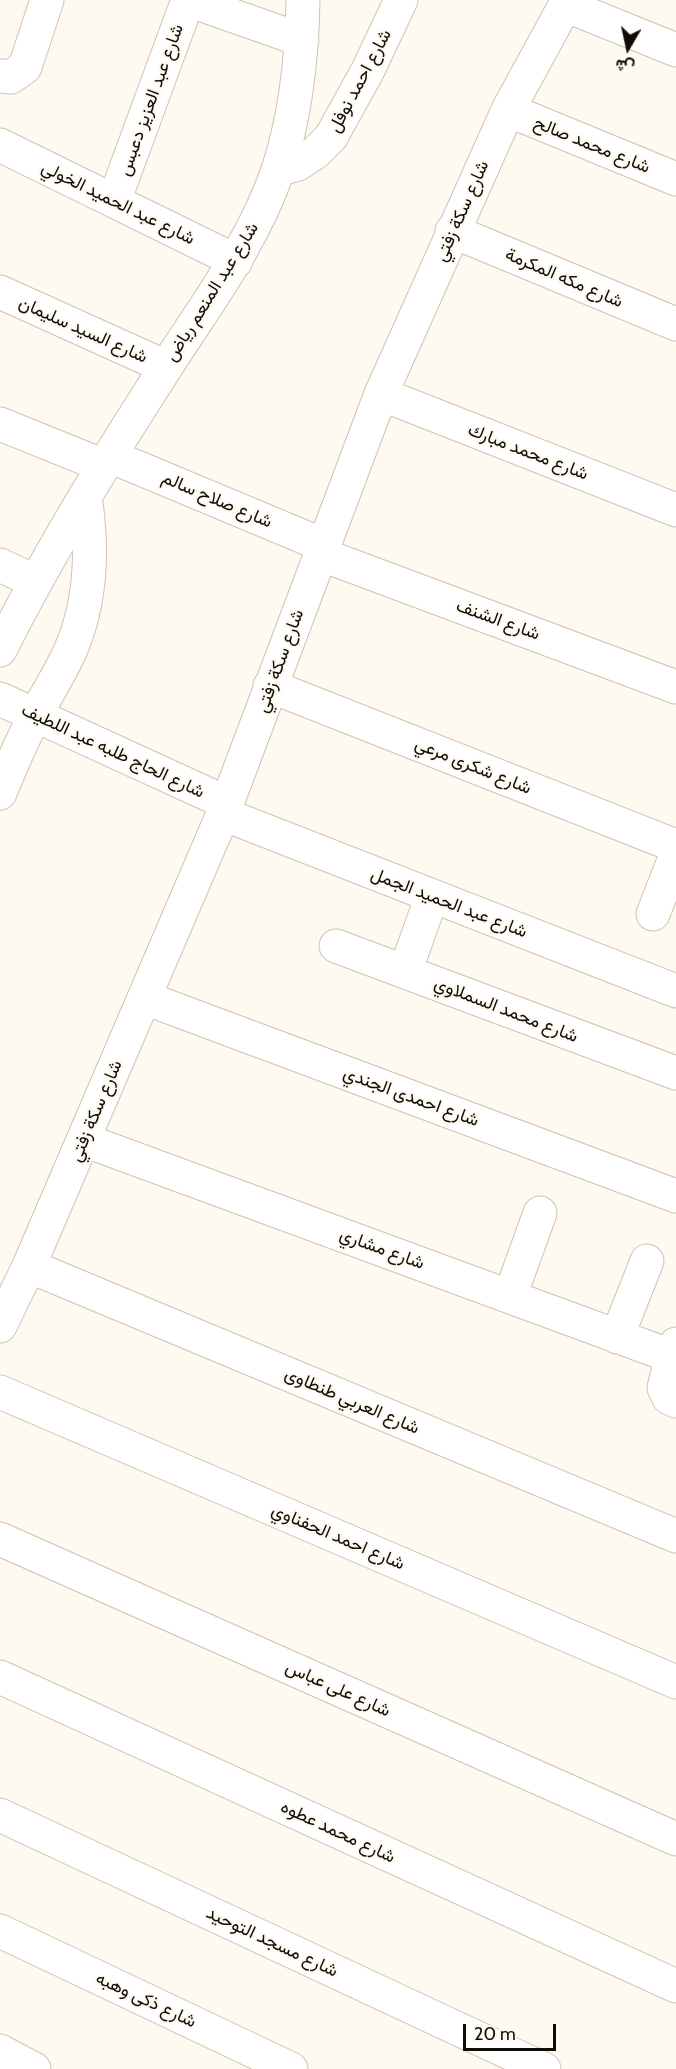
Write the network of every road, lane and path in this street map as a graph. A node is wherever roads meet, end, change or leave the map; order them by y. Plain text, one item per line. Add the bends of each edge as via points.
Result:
1 (47, 0) edge
2 (188, 0) edge
3 (303, 0) edge
4 (401, 0) edge
5 (567, 2) edge
6 (302, 40) junction
7 (676, 50) edge
8 (0, 76) edge
9 (508, 110) junction
10 (0, 145) edge
11 (278, 171) junction
12 (676, 179) edge
13 (114, 201) junction
14 (452, 231) junction
15 (236, 261) junction
16 (0, 292) edge
17 (676, 324) edge
18 (166, 367) junction
19 (381, 394) junction
20 (0, 424) edge
21 (107, 461) junction
22 (85, 496) junction
23 (676, 510) edge
24 (321, 550) junction
25 (0, 565) edge
26 (36, 582) junction
27 (0, 650) edge
28 (270, 686) junction
29 (676, 687) edge
30 (0, 699) edge
31 (35, 715) junction
32 (0, 793) edge
33 (225, 809) junction
34 (676, 846) edge
35 (676, 855) edge
36 (432, 896) junction
37 (653, 914) dead end
38 (336, 946) dead end
39 (405, 972) junction
40 (676, 991) edge
41 (145, 998) junction
42 (676, 1073) edge
43 (84, 1140) junction
44 (676, 1196) edge
45 (540, 1213) dead end
46 (647, 1261) dead end
47 (29, 1266) junction
48 (510, 1296) junction
49 (0, 1326) edge
50 (617, 1336) junction
51 (675, 1347) edge
52 (0, 1392) edge
53 (676, 1401) edge
54 (676, 1536) edge
55 (0, 1539) edge
56 (0, 1677) edge
57 (676, 1682) edge
58 (0, 1815) edge
59 (676, 1839) edge
60 (0, 1931) edge
61 (676, 1986) edge
62 (0, 2051) edge
63 (34, 2069) edge
64 (291, 2069) edge
65 (544, 2069) edge

1 - 8 street via 25,67 11,77
2 - 6 street
2 - 13 street, شارع عبد العزيز دعبس
3 - 6 street, شارع عبد المنعم رياض
4 - 11 street, شارع احمد نوفل via 331,137 298,164
5 - 7 street
5 - 9 street, شارع سكة زفتي
6 - 11 street, شارع عبد المنعم رياض via 294,106
9 - 12 street, شارع محمد صالح
9 - 14 street, شارع سكة زفتي
10 - 13 street, شارع عبد الحميد الخولي
11 - 15 street, شارع عبد المنعم رياض
13 - 15 street, شارع عبد الحميد الخولي
14 - 17 street, شارع مكه المكرمة
14 - 19 street, شارع سكة زفتي
15 - 18 street, شارع عبد المنعم رياض
16 - 18 street, شارع السيد سليمان
18 - 21 street, شارع عبد المنعم رياض
19 - 23 street, شارع محمد مبارك
19 - 24 street, شارع سكة زفتي
20 - 21 street, شارع صلاح سالم
21 - 22 street, شارع عبد المنعم رياض
21 - 24 street, شارع صلاح سالم
22 - 26 street, شارع عبد المنعم رياض
22 - 31 street via 91,557 82,618 72,648
24 - 28 street, شارع سكة زفتي
24 - 29 street, شارع الشنف
25 - 26 street
26 - 27 street, شارع عبد المنعم رياض
28 - 33 street, شارع سكة زفتي
28 - 34 street, شارع شكرى مرعي
30 - 31 street, شارع الحاج طلبه عبد اللطيف
31 - 32 street
31 - 33 street, شارع الحاج طلبه عبد اللطيف
33 - 36 street, شارع عبد الحميد الجمل
33 - 41 street, شارع سكة زفتي
35 - 37 street
36 - 39 street
36 - 40 street, شارع عبد الحميد الجمل
38 - 39 street, شارع محمد السملاوي
39 - 42 street, شارع محمد السملاوي
41 - 43 street, شارع سكة زفتي
41 - 44 street, شارع احمدى الجندي
43 - 47 street, شارع سكة زفتي
43 - 48 street, شارع مشاري
45 - 48 street
46 - 50 street
47 - 49 street, شارع سكة زفتي
47 - 54 street, شارع العربي طنطاوى
48 - 50 street, شارع مشاري
50 - 51 street, شارع مشاري via 664,1354
51 - 53 street via 664,1388 669,1398
52 - 57 street, شارع احمد الحفناوي
55 - 59 street, شارع على عباس
56 - 61 street, شارع محمد عطوه
58 - 65 street, شارع مسجد التوحيد
60 - 64 street, شارع ذكى وهبه
62 - 63 street

